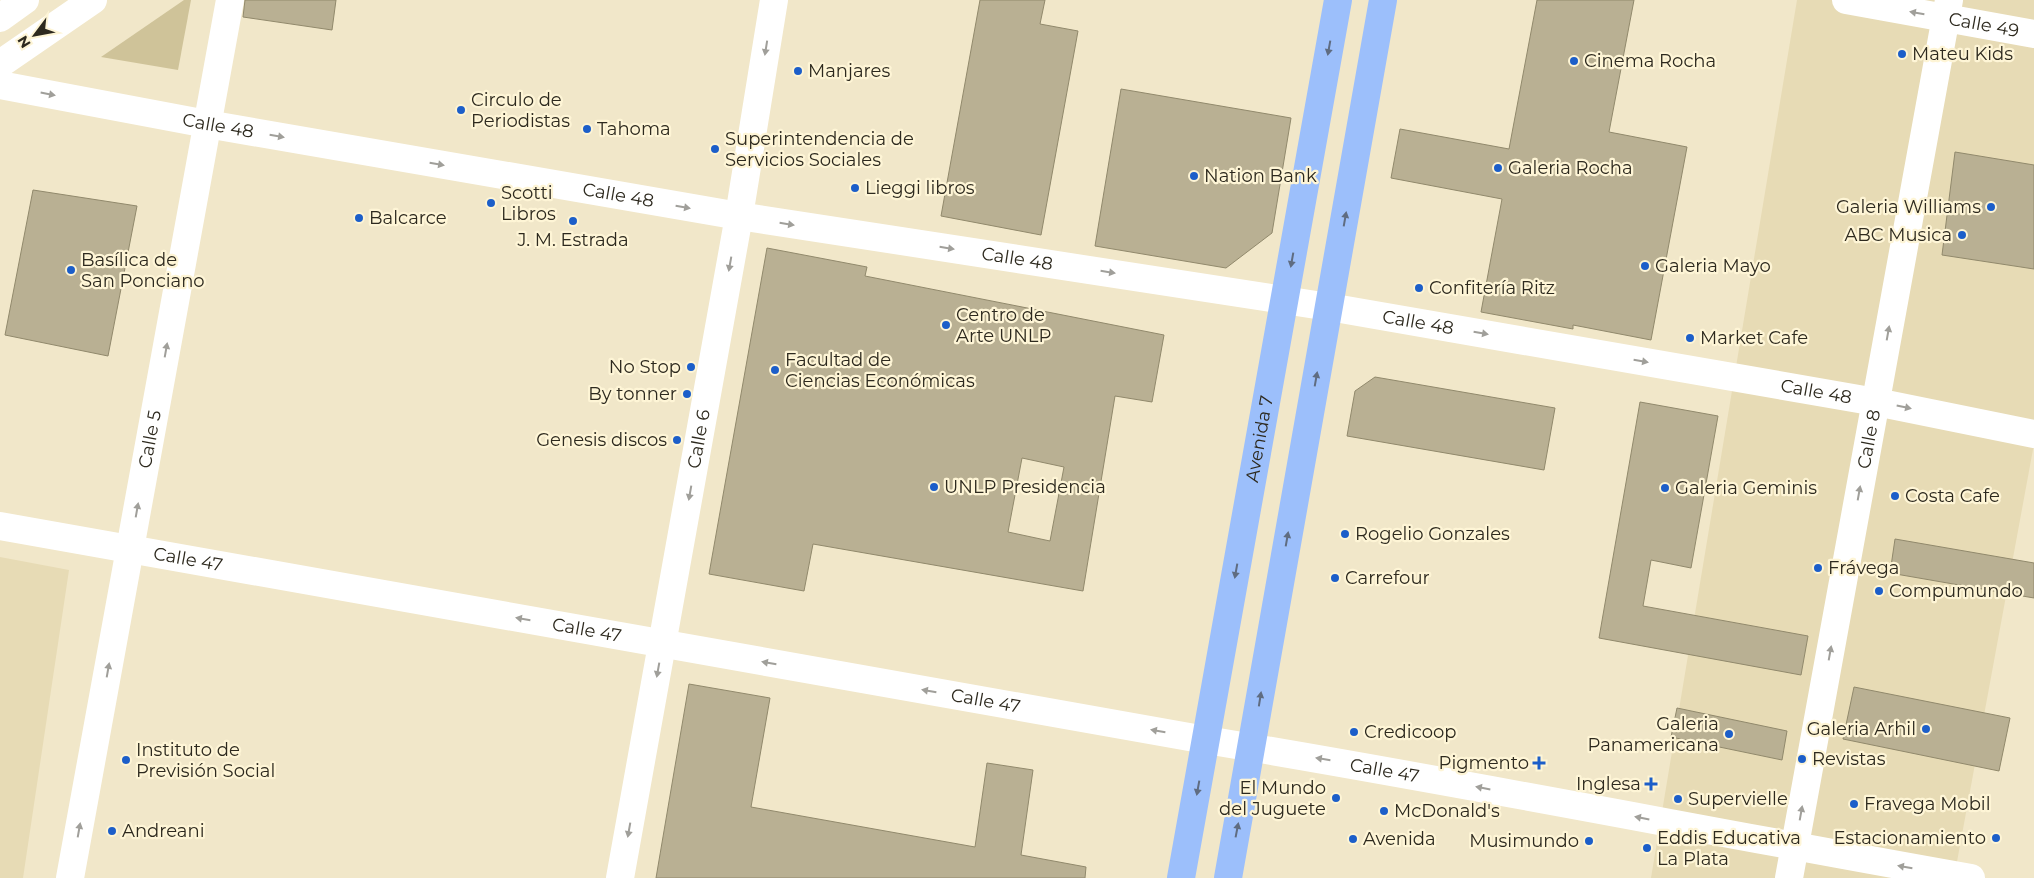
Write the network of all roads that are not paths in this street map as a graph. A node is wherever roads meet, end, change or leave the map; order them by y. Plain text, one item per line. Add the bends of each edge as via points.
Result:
1 (25, 0) edge
2 (93, 0) edge
3 (230, 0) edge
4 (774, 0) edge
5 (1338, 0) edge
6 (1383, 0) edge
7 (1846, 0) edge
8 (1947, 9) edge
9 (0, 18) edge
10 (2034, 34) edge
11 (0, 64) edge
12 (0, 85) edge
13 (207, 124) junction
14 (739, 216) junction
15 (1284, 299) junction
16 (1329, 307) junction
17 (1876, 402) junction
18 (2034, 434) edge
19 (0, 526) edge
20 (130, 549) junction
21 (663, 644) junction
22 (1206, 740) junction
23 (1252, 748) junction
24 (1795, 847) junction
25 (70, 878) edge
26 (620, 878) edge
27 (1181, 878) edge
28 (1228, 878) edge
29 (1789, 878) edge
30 (1971, 878) edge

1 - 9 street
2 - 11 street
3 - 13 street, Calle 5
4 -> 14 street, Calle 6
5 -> 15 main road, Avenida 7
16 -> 6 main road
8 -> 7 street, Calle 49
8 - 10 street, Calle 49
17 -> 8 street, Calle 8
12 -> 13 street, Calle 48
13 -> 14 street, Calle 48
20 -> 13 street, Calle 5
14 -> 15 street, Calle 48
14 -> 21 street, Calle 6
15 - 16 street, Calle 48
15 -> 22 main road, Avenida 7
16 -> 17 street, Calle 48
23 -> 16 main road
17 -> 18 street, Calle 48
24 -> 17 street, Calle 8
19 - 20 street, Calle 47
21 -> 20 street, Calle 47
25 -> 20 street, Calle 5
22 -> 21 street, Calle 47
21 -> 26 street, Calle 6
22 - 23 street, Calle 47
22 -> 27 main road, Avenida 7
24 -> 23 street, Calle 47 via 1368,766
28 -> 23 main road
24 - 29 street, Calle 8
30 -> 24 street, Calle 47

